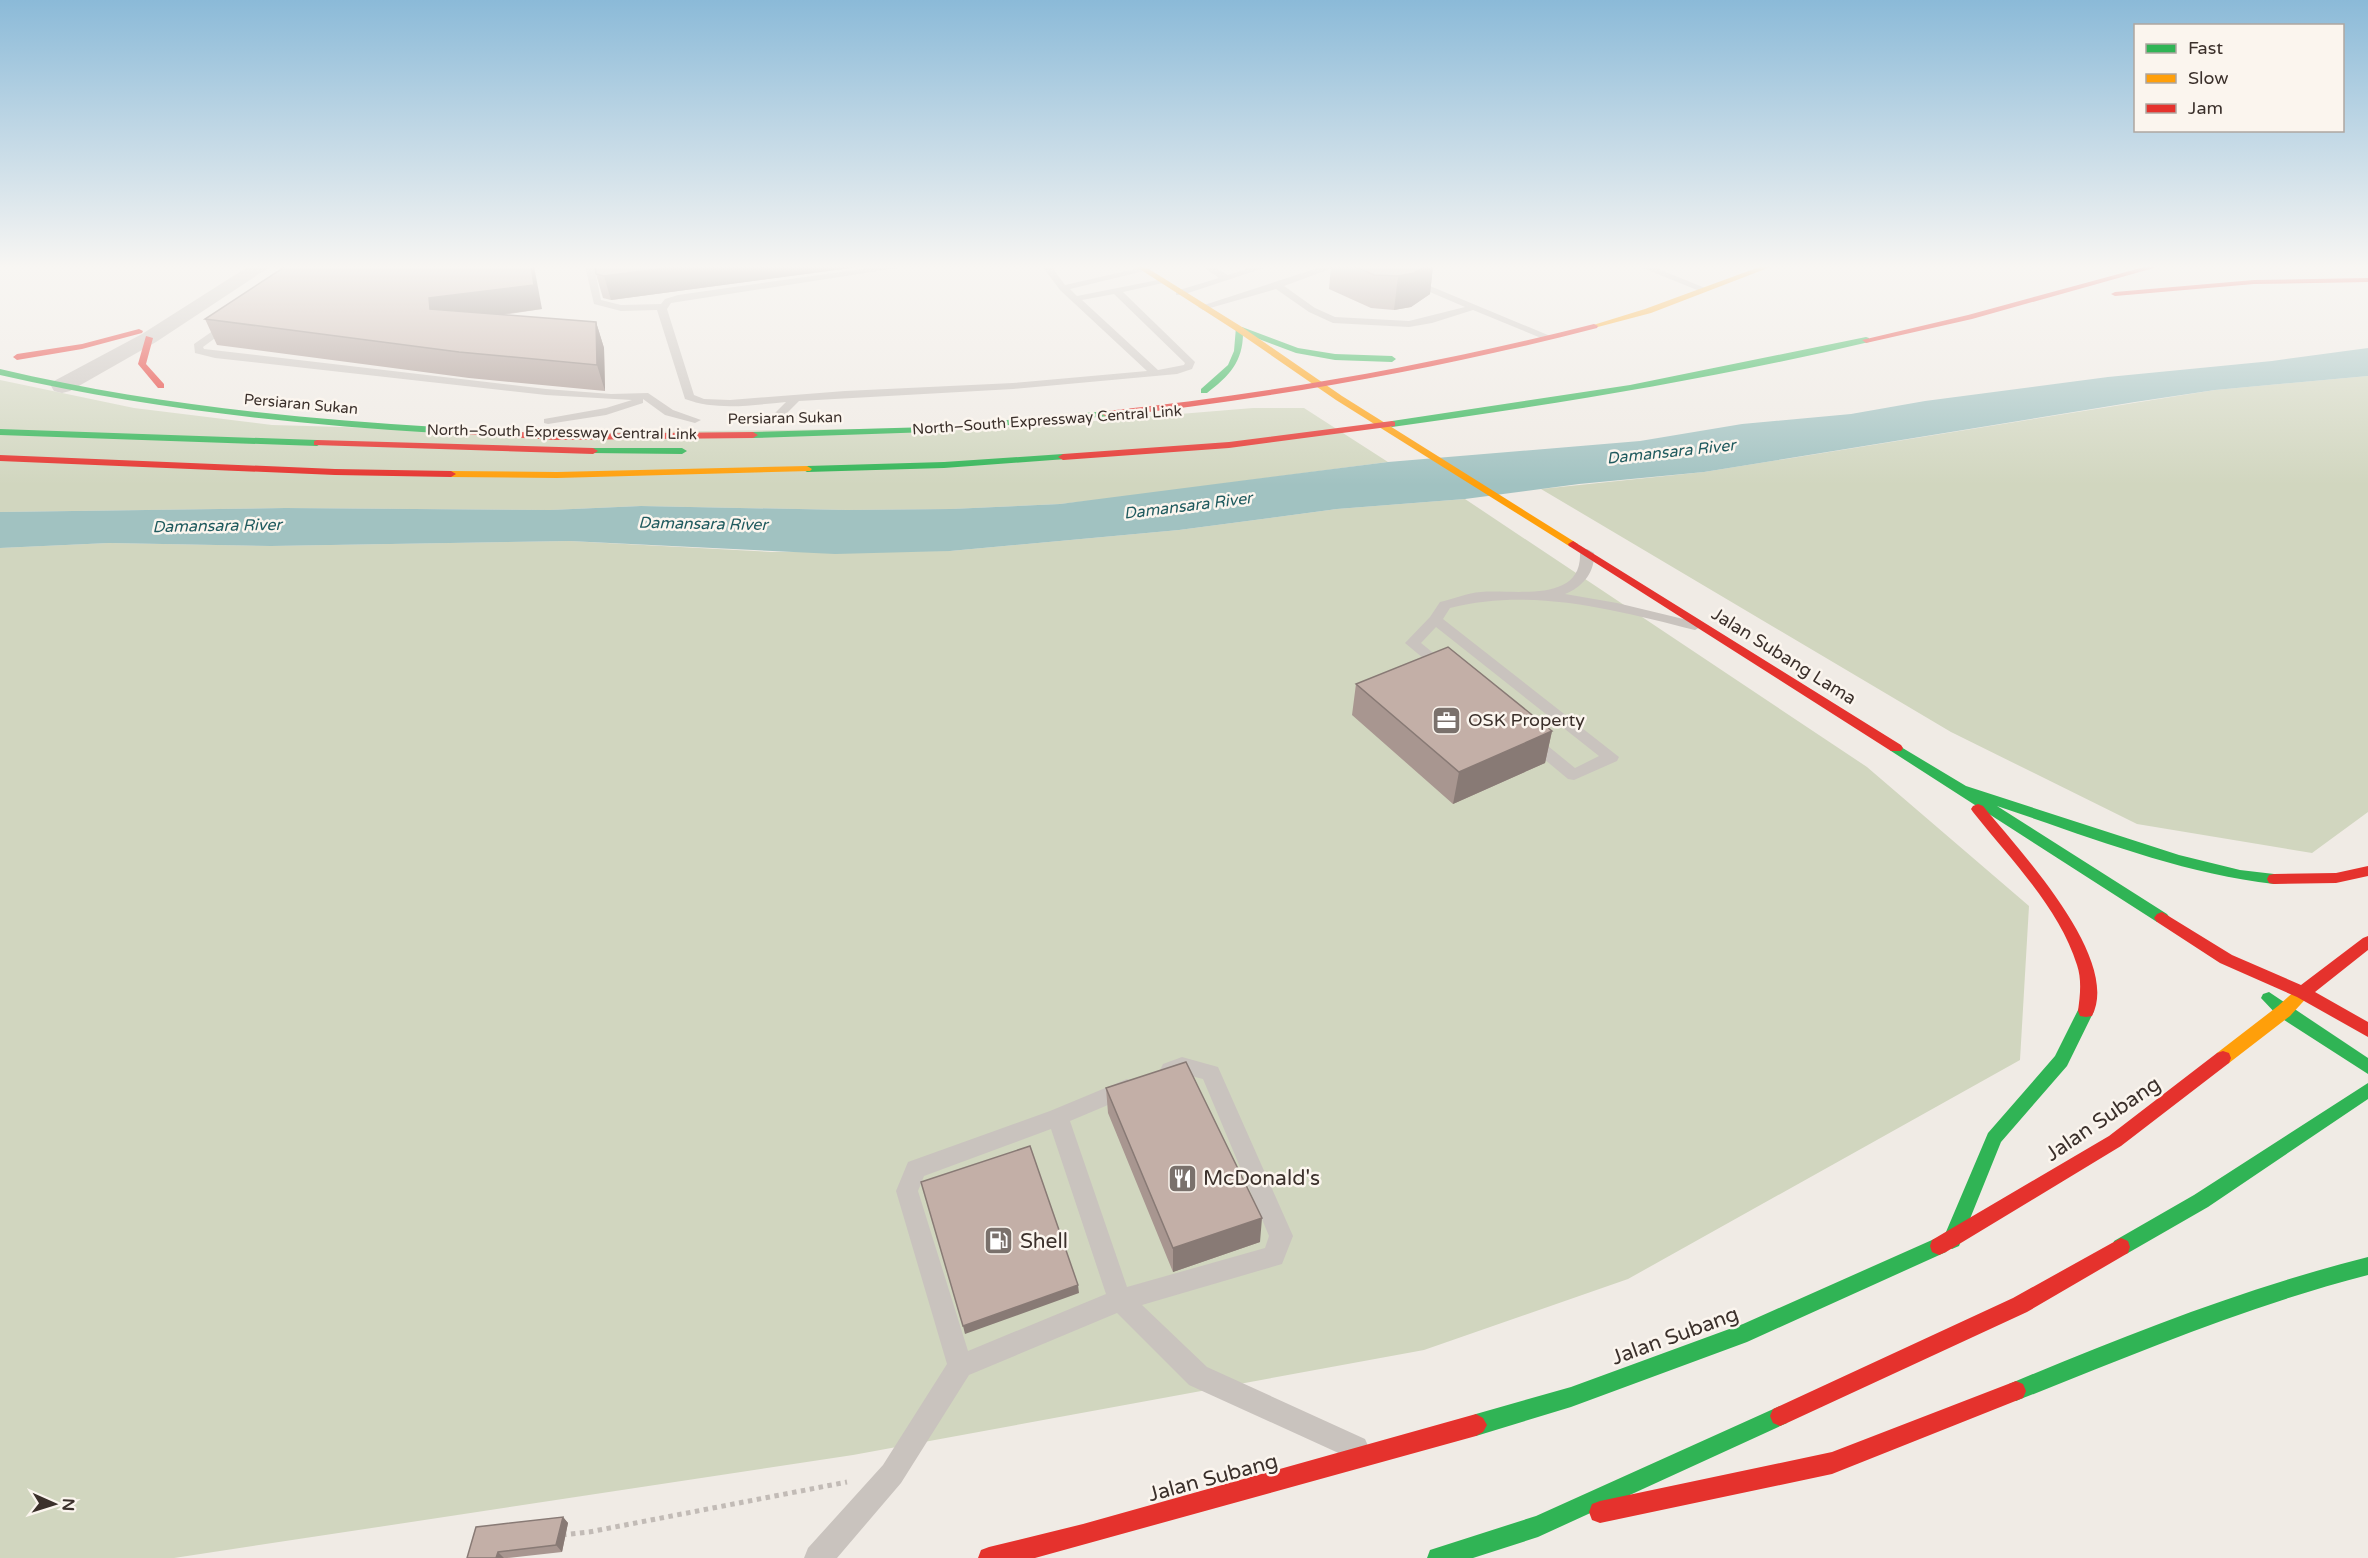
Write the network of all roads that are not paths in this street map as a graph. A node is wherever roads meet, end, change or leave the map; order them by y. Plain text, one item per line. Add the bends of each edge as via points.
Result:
1 (123, 339) edge
2 (137, 339) edge
3 (144, 339) edge
4 (203, 339) edge
5 (672, 339) edge
6 (1118, 339) edge
7 (1166, 339) edge
8 (1239, 339) edge
9 (1253, 339) edge
10 (1265, 339) edge
11 (1547, 339) edge
12 (1871, 339) edge
13 (0, 355) edge
14 (1466, 356) junction
15 (17, 357) junction
16 (1422, 365) junction
17 (0, 372) edge
18 (1156, 373) junction
19 (70, 375) junction
20 (139, 382) dead end
21 (1320, 387) junction
22 (1204, 390) junction
23 (648, 396) junction
24 (796, 398) junction
25 (1376, 398) junction
26 (1240, 399) junction
27 (1100, 400) dead end
28 (1324, 406) junction
29 (1367, 416) junction
30 (542, 420) joint
31 (627, 420) dead end
32 (650, 420) dead end
33 (701, 420) joint
34 (768, 420) joint
35 (790, 420) dead end
36 (0, 432) edge
37 (698, 451) dead end
38 (0, 458) edge
39 (1587, 552) junction
40 (1545, 596) junction
41 (1435, 620) junction
42 (1711, 631) junction
43 (1963, 790) junction
44 (2368, 871) edge
45 (2368, 942) edge
46 (2226, 958) junction
47 (2303, 993) junction
48 (2284, 1011) junction
49 (2368, 1030) edge
50 (2368, 1067) edge
51 (2368, 1090) edge
52 (1058, 1117) junction
53 (1952, 1240) junction
54 (2368, 1266) edge
55 (1120, 1300) junction
56 (960, 1366) junction
57 (1374, 1455) junction
58 (1538, 1526) junction
59 (818, 1558) edge
60 (989, 1558) edge
61 (1438, 1558) edge

1 - 15 main road
2 - 19 street
3 - 20 main road via 142,364 148,374 166,387
4 - 23 lane via 199,351 215,356 546,393
5 - 24 lane via 689,397 730,403
6 - 18 lane
7 - 18 lane via 1190,362 1177,371
8 - 22 main road via 1238,361 1232,371
9 - 21 main road
10 - 14 main road via 1296,350 1335,357
11 - 14 main road, Persiaran Sukan
12 - 38 main road via 1509,409 1229,445 944,465 558,475 335,472
13 - 15 main road, Persiaran Sukan
14 - 16 main road, Persiaran Sukan
15 - 19 main road, Persiaran Sukan
16 - 21 main road, Persiaran Sukan
16 - 25 main road via 1380,384
17 - 19 main road, Persiaran Sukan
18 - 24 lane
19 - 26 main road, Persiaran Sukan via 187,408 307,423 555,437 817,435 1024,423
21 - 22 main road, Persiaran Sukan via 1290,381
21 - 26 main road, Persiaran Sukan
21 - 29 main road, Jalan Subang Lama
22 - 27 main road, Persiaran Sukan
23 - 30 lane via 626,407
23 - 33 lane via 675,417
24 - 34 lane
25 - 28 main road
25 - 29 main road
26 - 28 main road
28 - 29 main road
29 - 39 main road, Jalan Subang Lama
30 - 31 main road
32 - 33 main road
34 - 35 main road, Persiaran Sukan
36 - 37 main road, North–South Expressway Central Link via 570,451
39 - 40 lane via 1585,570 1576,582 1562,592
39 - 42 main road, Jalan Subang Lama
40 - 41 lane via 1484,596 1445,605
40 - 42 lane via 1632,610
41 - 41 lane via 1412,643 1574,775 1611,757
42 - 43 main road, Jalan Subang Lama
43 - 44 main road via 2171,859 2242,876 2319,880
43 - 46 main road, Jalan Subang Lama
43 - 53 main road via 2064,923 2085,966 2089,990 2086,1013 2061,1061 1994,1138
45 - 47 main road, Jalan Subang
46 - 47 main road
46 - 48 main road
47 - 48 main road, Jalan Subang
47 - 49 main road
48 - 50 main road
48 - 53 main road, Jalan Subang via 2115,1141
51 - 58 main road via 2201,1202 2020,1305
52 - 55 lane
52 - 55 lane via 1182,1065 1211,1073 1281,1236 1274,1256
52 - 56 lane via 916,1169 907,1191
53 - 57 main road, Jalan Subang via 1747,1332 1571,1397
54 - 58 main road via 2321,1277 2169,1331 1832,1463
55 - 56 lane
55 - 57 lane via 1198,1376
56 - 59 lane via 892,1474
57 - 60 main road, Jalan Subang
58 - 61 main road

